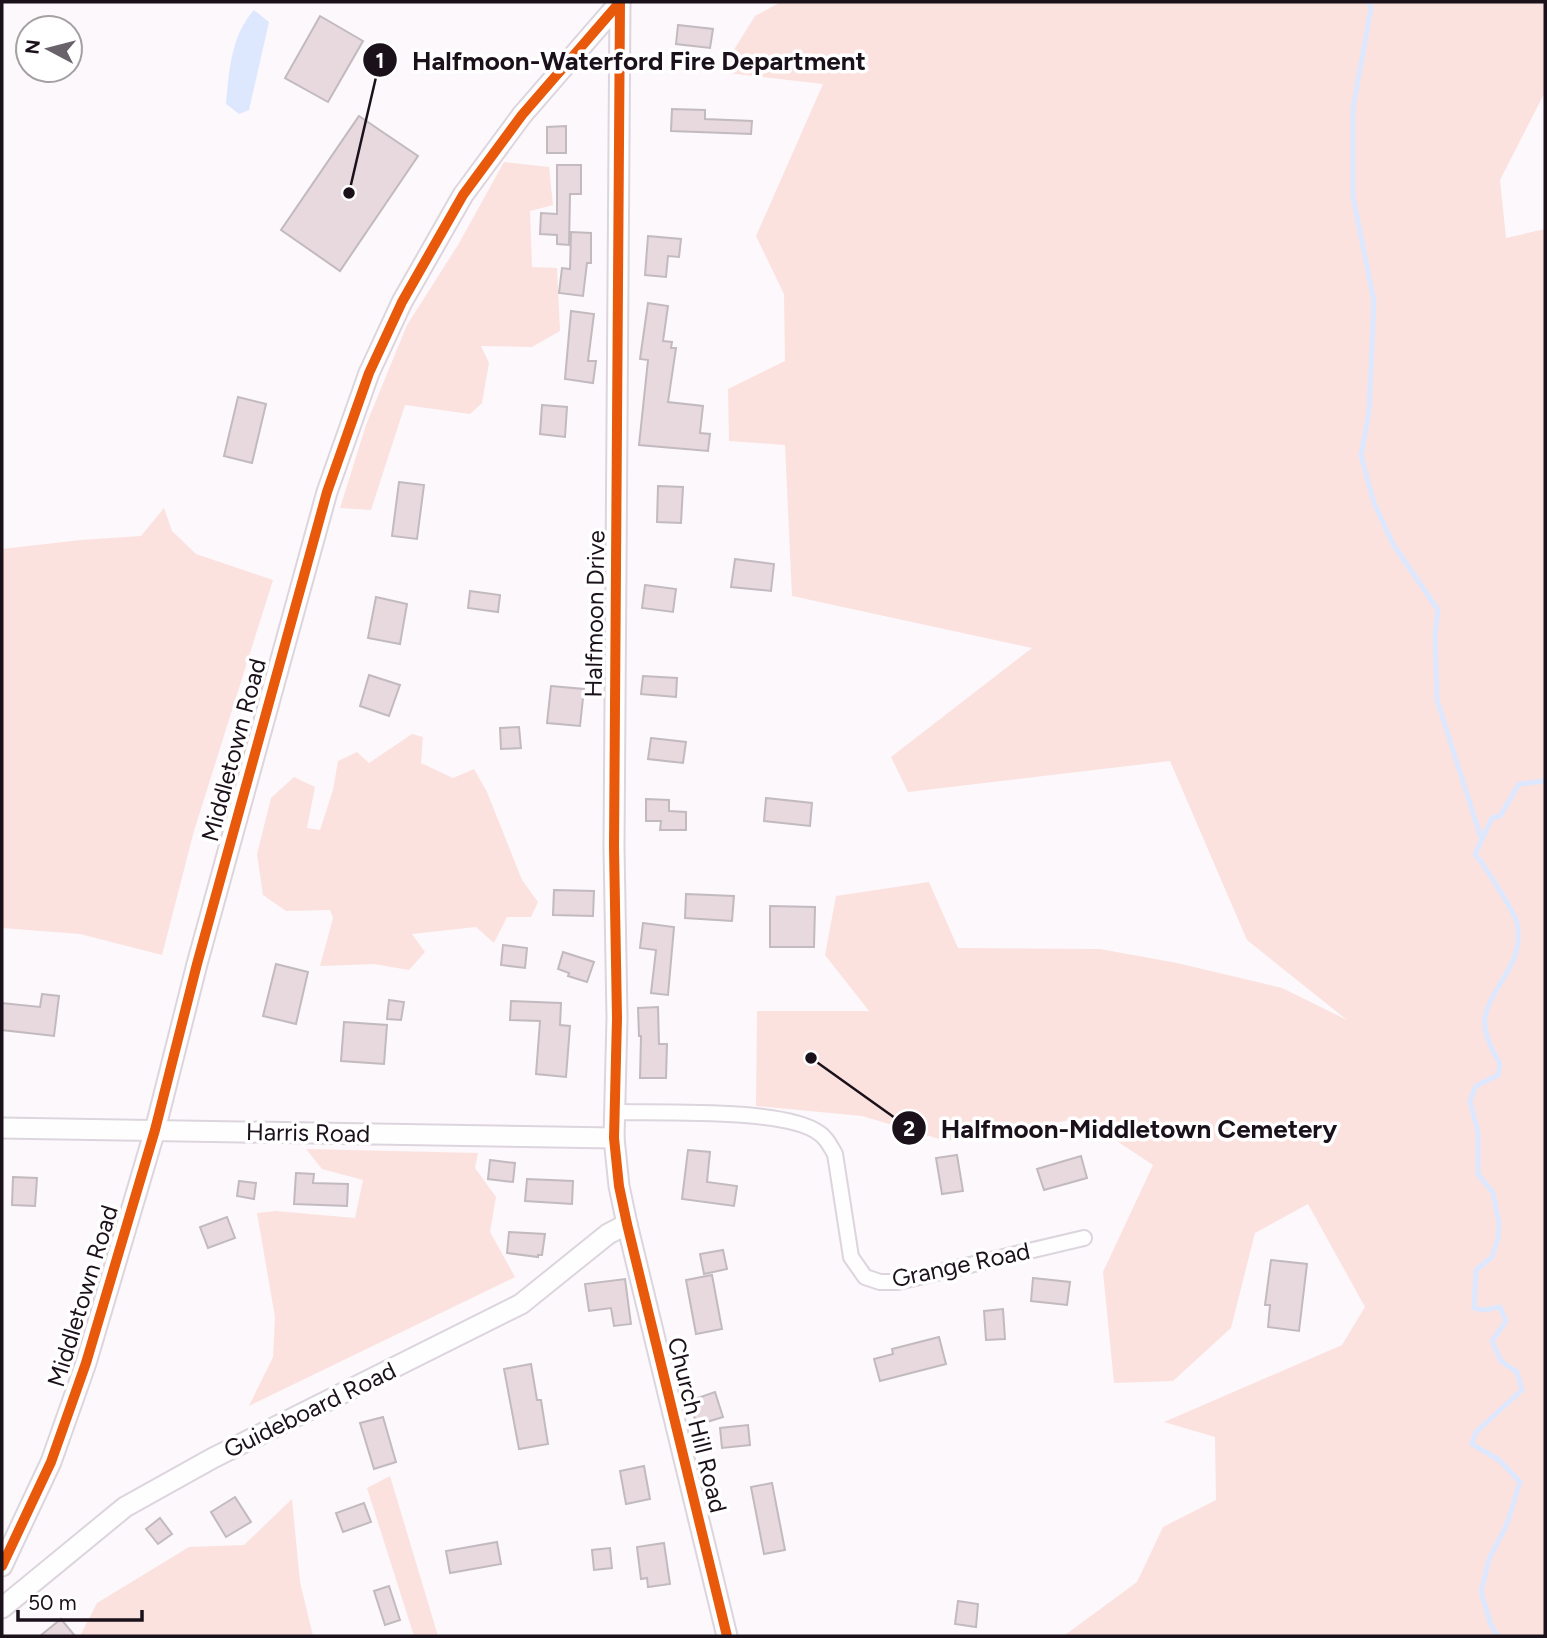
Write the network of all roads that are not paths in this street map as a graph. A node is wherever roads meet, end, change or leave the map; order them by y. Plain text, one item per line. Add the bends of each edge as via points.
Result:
1 (620, 2) edge
2 (615, 1112) junction
3 (2, 1128) edge
4 (155, 1130) junction
5 (614, 1138) junction
6 (626, 1224) junction
7 (1084, 1238) dead end
8 (2, 1566) edge
9 (2, 1608) edge
10 (727, 1636) edge

1 - 2 street, Halfmoon Drive
1 - 4 street, Middletown Road via 522,115 463,195 402,302 369,373 327,492
2 - 5 street, Halfmoon Drive
2 - 7 street, Grange Road via 744,1115 780,1119 817,1131 835,1154 851,1257 865,1277 880,1282 898,1282
3 - 4 street, Harris Road
4 - 5 street, Harris Road
4 - 8 street, Middletown Road via 86,1363 51,1462
5 - 6 street, Halfmoon Drive
6 - 9 street, Guideboard Road via 521,1304 125,1507
6 - 10 street, Church Hill Road

